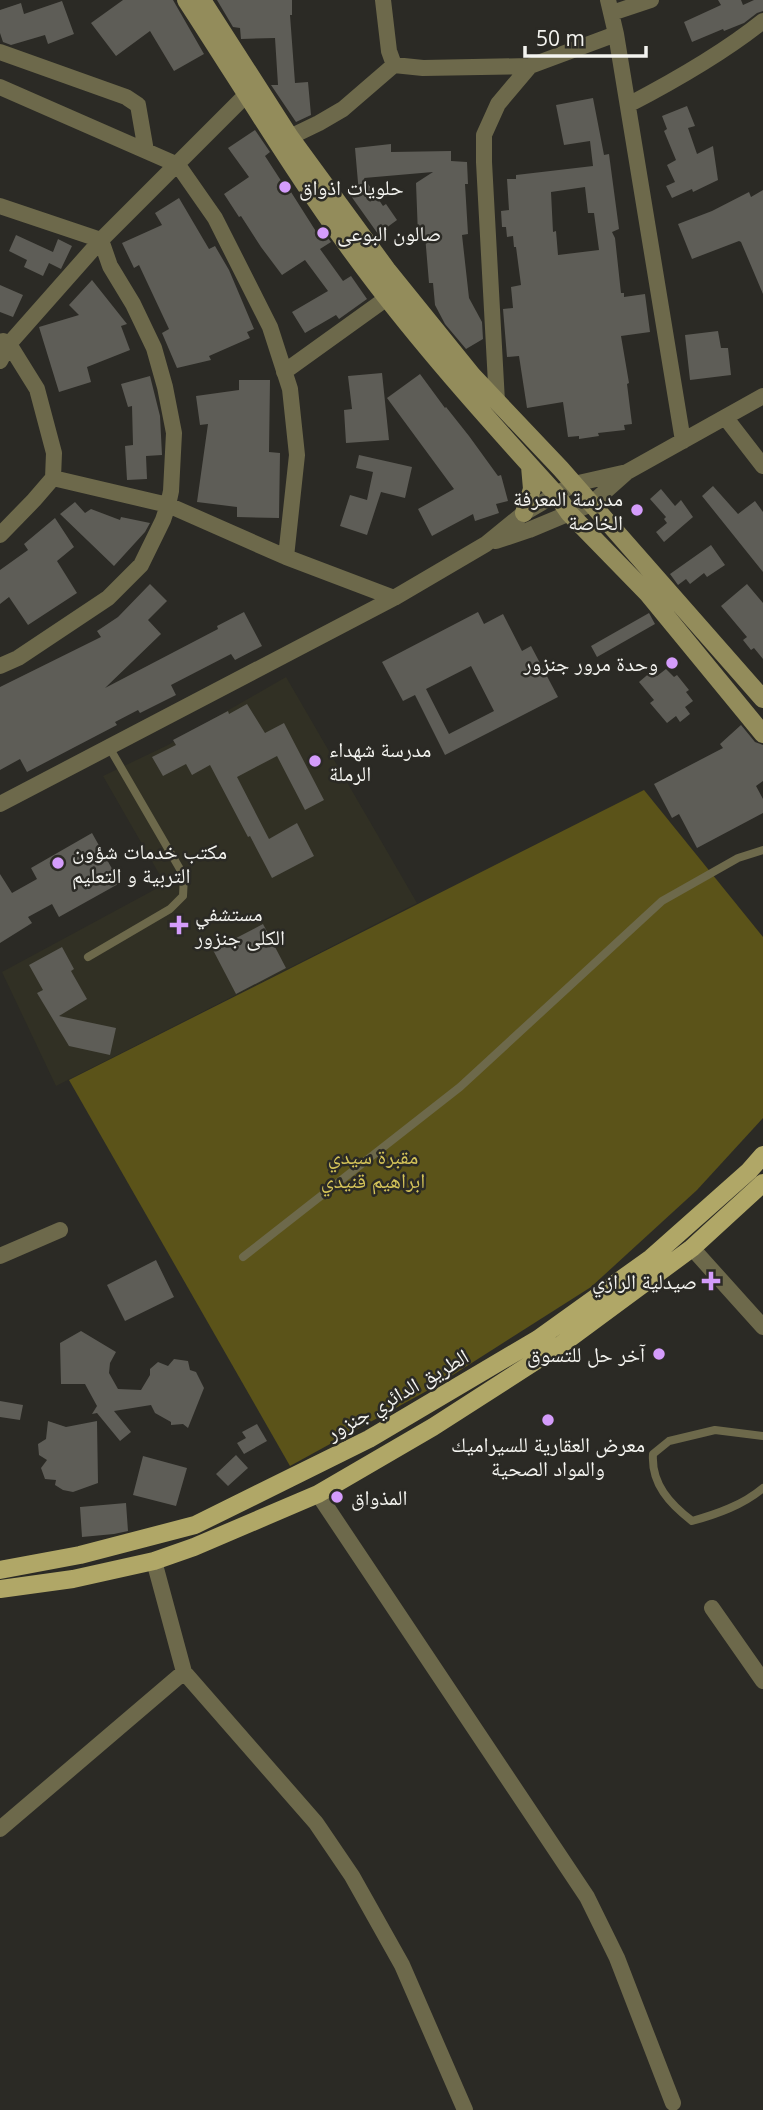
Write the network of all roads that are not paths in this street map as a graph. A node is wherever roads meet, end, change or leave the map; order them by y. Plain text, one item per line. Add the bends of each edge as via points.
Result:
1 (186, 0) edge
2 (202, 0) edge
3 (383, 0) edge
4 (651, 0) edge
5 (610, 6) edge
6 (763, 21) edge
7 (616, 34) junction
8 (0, 52) edge
9 (394, 65) junction
10 (530, 66) junction
11 (0, 87) edge
12 (247, 94) junction
13 (628, 105) junction
14 (290, 137) junction
15 (146, 151) junction
16 (178, 165) junction
17 (0, 205) edge
18 (101, 240) junction
19 (387, 298) junction
20 (5, 341) edge
21 (0, 361) edge
22 (284, 372) junction
23 (763, 396) edge
24 (498, 402) junction
25 (725, 417) junction
26 (683, 441) junction
27 (530, 466) junction
28 (763, 466) edge
29 (627, 472) junction
30 (52, 478) junction
31 (574, 484) junction
32 (556, 494) junction
33 (591, 504) junction
34 (168, 505) junction
35 (524, 513) junction
36 (569, 513) junction
37 (0, 535) edge
38 (486, 544) junction
39 (286, 557) junction
40 (394, 598) junction
41 (0, 666) edge
42 (763, 699) edge
43 (763, 734) edge
44 (109, 747) junction
45 (0, 804) edge
46 (763, 850) edge
47 (88, 957) dead end
48 (763, 1155) edge
49 (759, 1181) edge
50 (60, 1230) dead end
51 (692, 1248) junction
52 (0, 1256) edge
53 (243, 1257) dead end
54 (763, 1327) edge
55 (763, 1436) edge
56 (763, 1488) edge
57 (318, 1494) junction
58 (154, 1561) junction
59 (0, 1570) edge
60 (0, 1589) edge
61 (712, 1608) dead end
62 (184, 1672) junction
63 (763, 1681) edge
64 (0, 1829) edge
65 (673, 2103) dead end
66 (465, 2110) edge

1 - 12 street
2 - 14 street
3 - 9 street
4 - 5 street
5 - 7 street
6 - 13 street
7 - 10 street
7 - 13 street
8 - 15 street via 138,104
9 - 10 street
9 - 14 street via 343,109
10 - 24 street via 498,104 484,135
11 - 15 street
12 - 16 street
12 - 19 street via 294,170
13 - 26 street
14 - 24 street via 388,271
15 - 16 street
16 - 18 street
16 - 22 street via 215,218 248,281 270,327
17 - 18 street
18 - 20 street
18 - 34 street via 154,348 165,387 174,433
19 - 22 street
19 - 27 street via 453,381
20 - 21 street
20 - 30 street via 37,389 54,453
22 - 39 street via 297,455
23 - 25 street
24 - 31 street
25 - 26 street
25 - 28 street
26 - 29 street
27 - 32 street
27 - 35 street via 532,489
29 - 31 street
29 - 33 street
30 - 34 street
30 - 37 street
31 - 32 street
31 - 33 street
32 - 35 street
32 - 36 street
33 - 36 street
33 - 42 street
34 - 39 street
34 - 41 street via 141,565 108,598
35 - 38 street
36 - 38 street
36 - 43 street via 648,594
38 - 40 street
39 - 40 street
40 - 44 street
44 - 45 street
44 - 47 lane via 184,876 183,896 170,909
46 - 53 lane via 738,858 662,901 460,1087
48 - 49 main road, الطريق الدائري جنزور
49 - 51 main road, الطريق الدائري جنزور
49 - 59 main road, الطريق الدائري جنزور via 538,1339 369,1439 195,1525
50 - 52 street
51 - 54 street
51 - 57 main road, الطريق الدائري جنزور via 562,1343
55 - 56 lane via 715,1430 669,1441 653,1454 652,1469 670,1504 692,1521 740,1503
57 - 58 main road, الطريق الدائري جنزور
57 - 65 street via 587,1897 617,1958
58 - 60 main road, الطريق الدائري جنزور
58 - 62 street
61 - 63 street
62 - 64 street
62 - 66 street via 316,1823 352,1876 402,1965

